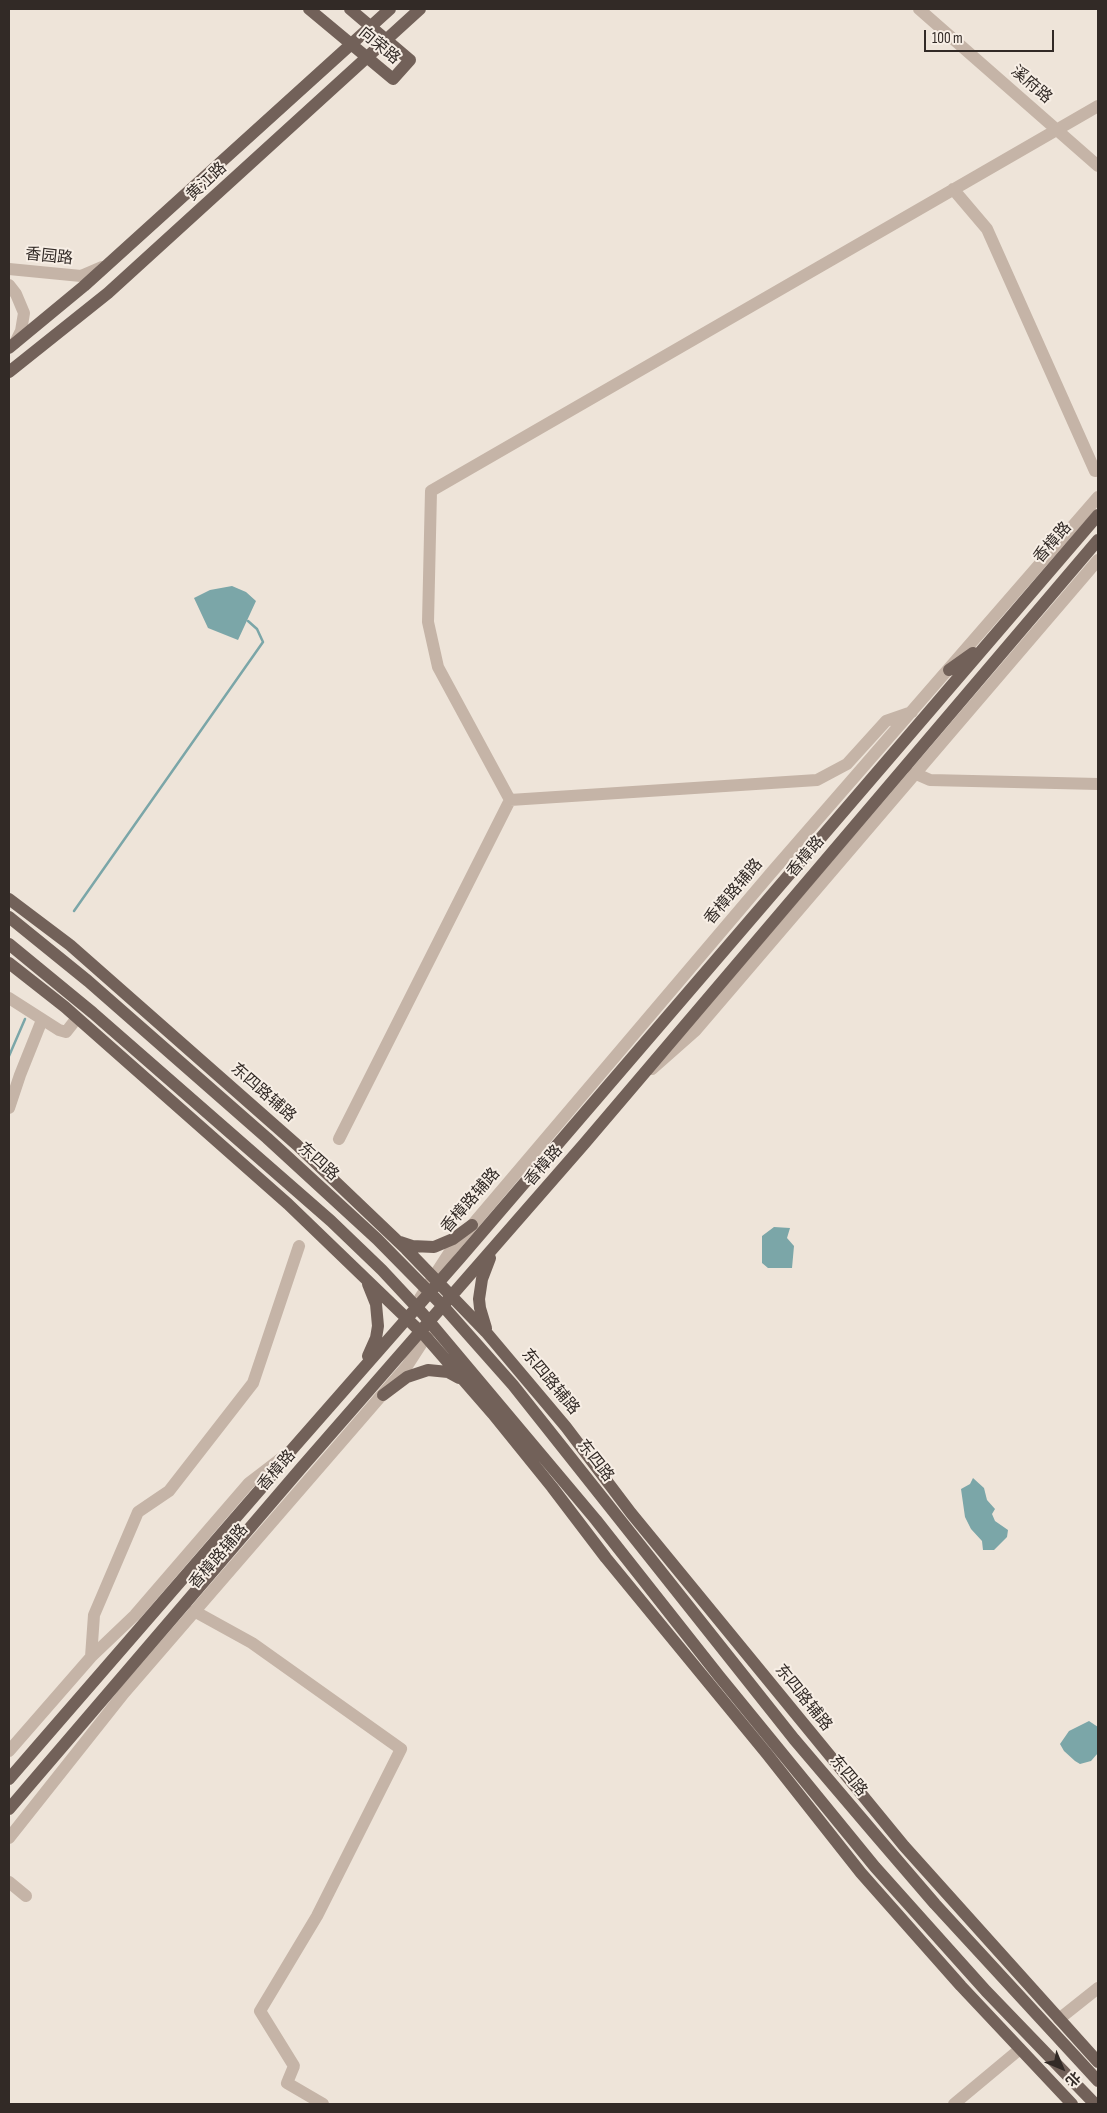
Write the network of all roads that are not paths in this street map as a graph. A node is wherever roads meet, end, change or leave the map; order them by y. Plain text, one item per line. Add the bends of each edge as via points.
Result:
1 (309, 9) edge
2 (350, 9) edge
3 (390, 9) edge
4 (420, 9) edge
5 (919, 9) edge
6 (927, 9) edge
7 (370, 26) junction
8 (386, 40) junction
9 (351, 44) junction
10 (367, 57) junction
11 (1098, 106) edge
12 (1059, 128) junction
13 (1098, 160) edge
14 (1098, 166) edge
15 (953, 189) junction
16 (112, 261) junction
17 (9, 269) edge
18 (9, 285) edge
19 (12, 346) edge
20 (9, 372) edge
21 (1095, 471) dead end
22 (1098, 497) edge
23 (1098, 515) edge
24 (1098, 540) edge
25 (1098, 560) edge
26 (991, 640) junction
27 (949, 670) junction
28 (913, 711) junction
29 (914, 773) junction
30 (1098, 784) edge
31 (510, 800) junction
32 (9, 899) edge
33 (9, 917) edge
34 (9, 944) edge
35 (9, 963) edge
36 (9, 998) edge
37 (77, 1018) junction
38 (42, 1020) junction
39 (639, 1081) junction
40 (9, 1108) edge
41 (339, 1139) dead end
42 (310, 1158) junction
43 (269, 1168) junction
44 (334, 1199) junction
45 (291, 1207) junction
46 (352, 1215) junction
47 (472, 1224) junction
48 (396, 1240) junction
49 (299, 1246) dead end
50 (496, 1246) junction
51 (358, 1270) junction
52 (436, 1279) junction
53 (428, 1290) junction
54 (452, 1296) junction
55 (416, 1306) junction
56 (444, 1307) junction
57 (407, 1318) junction
58 (431, 1323) junction
59 (423, 1334) junction
60 (495, 1342) junction
61 (358, 1374) junction
62 (465, 1381) junction
63 (383, 1394) junction
64 (511, 1417) junction
65 (572, 1436) junction
66 (288, 1454) junction
67 (543, 1456) junction
68 (595, 1487) junction
69 (566, 1506) junction
70 (194, 1611) junction
71 (91, 1657) junction
72 (9, 1751) edge
73 (9, 1779) edge
74 (9, 1809) edge
75 (9, 1838) edge
76 (9, 1882) edge
77 (26, 1896) dead end
78 (1098, 1988) edge
79 (1057, 2017) junction
80 (1017, 2024) junction
81 (1020, 2049) junction
82 (1098, 2062) edge
83 (1081, 2063) junction
84 (1034, 2064) junction
85 (1097, 2079) edge
86 (323, 2104) edge
87 (954, 2104) edge
88 (1072, 2104) edge
89 (1095, 2104) edge

1 - 9 main road, 向荣路
2 - 7 main road, 向荣路
3 - 7 main road, 黄江路
4 - 8 main road, 黄江路
5 - 12 street, 溪府路
6 - 12 street, 溪府路
7 - 8 main road, 向荣路
7 - 9 main road, 黄江路
8 - 10 main road, 黄江路
8 - 10 main road, 向荣路 via 410,60 394,79
9 - 10 main road, 向荣路
9 - 16 main road, 黄江路
10 - 20 main road, 黄江路 via 108,293
11 - 12 street
12 - 13 street, 溪府路
12 - 14 street, 溪府路
12 - 15 street
15 - 21 street via 987,229
15 - 31 street via 431,491 428,622 438,667
16 - 17 street, 香园路 via 93,273 80,276
16 - 19 main road, 黄江路
18 - 19 street via 24,313 21,331
22 - 27 street, 香樟路辅路
23 - 26 main road, 香樟路
24 - 39 main road, 香樟路
25 - 29 street
26 - 27 main road
26 - 52 main road, 香樟路
27 - 28 street, 香樟路辅路
28 - 31 street via 886,721 847,764 817,780
28 - 47 street, 香樟路辅路
29 - 30 street via 930,780
29 - 39 street via 694,1032
31 - 41 street
32 - 42 main road, 东四路辅路 via 70,946
33 - 44 main road, 东四路 via 163,1046
34 - 43 main road via 86,1007
35 - 37 main road
36 - 38 street
37 - 38 street via 66,1032
37 - 45 main road
38 - 40 street
39 - 50 main road, 香樟路
42 - 44 main road
42 - 48 main road, 东四路辅路
43 - 45 main road
43 - 55 main road via 331,1221
44 - 46 main road, 东四路
45 - 51 main road
46 - 48 main road
46 - 53 main road, 东四路
47 - 48 main road via 453,1239 434,1247 412,1246
47 - 52 street, 香樟路辅路 via 450,1250
48 - 52 main road, 东四路辅路
49 - 71 street via 253,1383 169,1491 138,1512 94,1615
50 - 54 main road, 香樟路
50 - 60 main road via 482,1279 479,1299 482,1319
51 - 57 main road
51 - 61 main road via 373,1294 378,1314 372,1346
52 - 53 main road, 香樟路
52 - 54 main road, 东四路辅路
53 - 55 main road, 香樟路
53 - 56 main road, 东四路
54 - 56 street
54 - 60 main road, 东四路辅路
55 - 57 main road, 香樟路
55 - 58 main road
56 - 58 street
56 - 68 main road, 东四路 via 513,1385
57 - 59 main road
57 - 61 main road, 香樟路
58 - 59 main road, 香樟路
58 - 64 main road
59 - 62 main road
59 - 63 street, 香樟路辅路 via 407,1366
59 - 74 main road, 香樟路 via 226,1555
60 - 65 main road, 东四路辅路
61 - 66 main road, 香樟路
62 - 63 main road via 448,1372 415,1372
62 - 64 main road
62 - 69 main road
63 - 70 street, 香樟路辅路
64 - 67 main road
65 - 68 main road
65 - 79 main road, 东四路辅路 via 631,1513 882,1819
66 - 71 street, 香樟路 via 249,1483 135,1615
66 - 73 main road, 香樟路
67 - 69 main road
67 - 80 main road via 875,1867
68 - 83 main road, 东四路 via 794,1739 942,1911
69 - 81 main road via 855,1866
70 - 75 street, 香樟路辅路
70 - 86 street via 252,1643 400,1749 317,1916 260,2011 294,2066 287,2083
71 - 72 street, 香樟路
76 - 77 street
78 - 79 street
79 - 82 main road, 东四路辅路
79 - 83 main road
80 - 84 main road
80 - 89 main road
81 - 84 main road
81 - 87 street
83 - 85 main road, 东四路
84 - 88 main road

